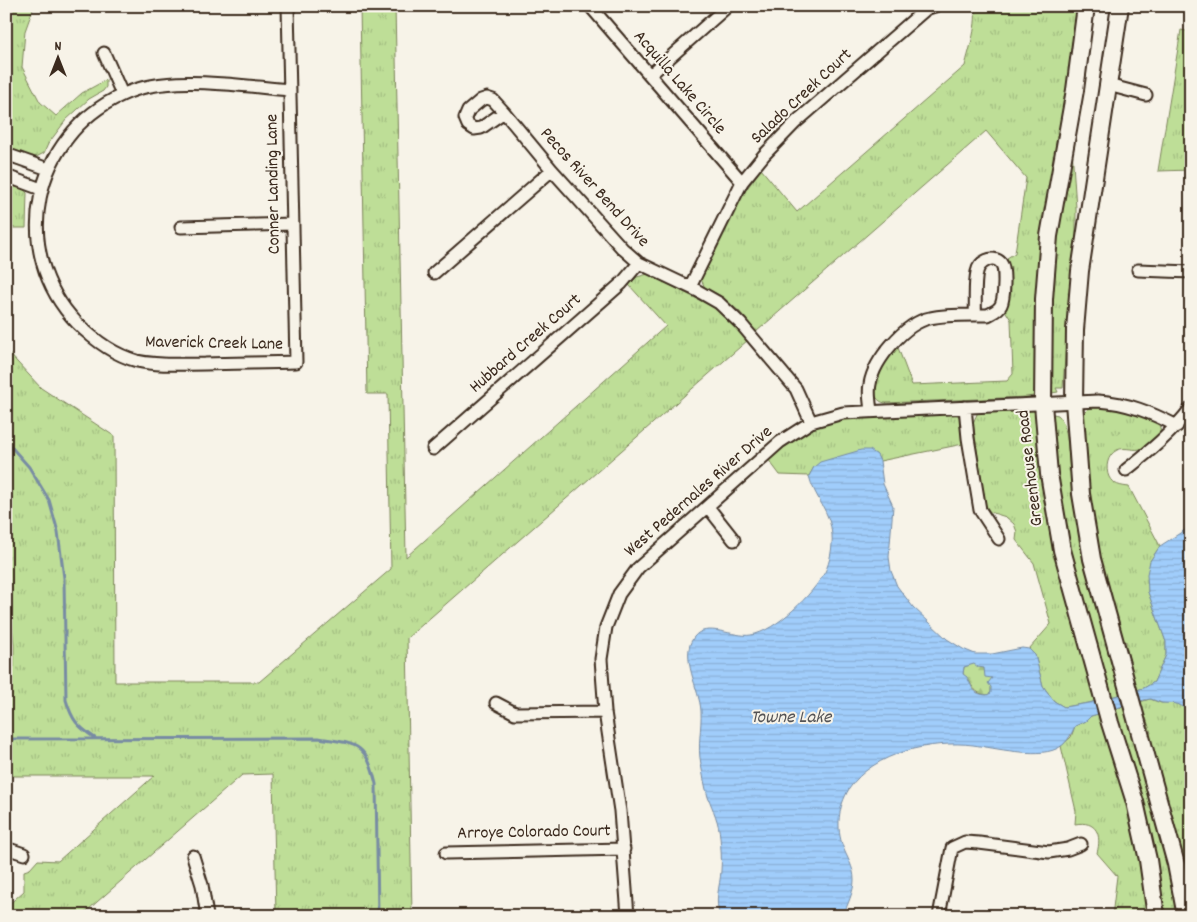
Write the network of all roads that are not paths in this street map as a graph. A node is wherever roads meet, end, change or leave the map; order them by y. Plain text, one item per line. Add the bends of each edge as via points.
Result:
1 (288, 6) edge
2 (590, 6) edge
3 (728, 6) edge
4 (935, 6) edge
5 (1086, 6) edge
6 (1120, 6) edge
7 (104, 53) dead end
8 (650, 74) junction
9 (1108, 85) junction
10 (290, 90) junction
11 (122, 94) junction
12 (1146, 95) dead end
13 (504, 112) dead end
14 (6, 154) edge
15 (48, 169) junction
16 (552, 170) junction
17 (6, 176) edge
18 (742, 182) junction
19 (41, 189) junction
20 (293, 224) junction
21 (181, 227) dead end
22 (639, 263) junction
23 (1138, 270) dead end
24 (1191, 272) edge
25 (434, 273) dead end
26 (690, 287) junction
27 (975, 315) junction
28 (296, 362) joint
29 (1074, 402) junction
30 (1043, 404) junction
31 (965, 407) junction
32 (1191, 408) edge
33 (870, 411) junction
34 (811, 422) junction
35 (1177, 426) junction
36 (433, 449) dead end
37 (1126, 470) dead end
38 (708, 506) junction
39 (999, 539) dead end
40 (734, 540) dead end
41 (496, 703) dead end
42 (605, 712) junction
43 (1081, 844) dead end
44 (6, 848) edge
45 (624, 849) junction
46 (446, 853) dead end
47 (24, 854) dead end
48 (193, 856) dead end
49 (207, 916) edge
50 (628, 916) edge
51 (939, 916) edge
52 (1156, 916) edge
53 (1186, 916) edge

1 - 10 street, Conner Landing Lane
2 - 8 street, Acquilla Lake Circle
3 - 8 street
4 - 18 street, Salado Creek Court via 926,9 796,122
5 - 30 main road, Greenhouse Road via 1049,236 1044,299
6 - 9 main road
7 - 11 street
8 - 18 street, Acquilla Lake Circle
9 - 12 street
9 - 29 main road via 1080,271
10 - 11 street, Maverick Creek Lane via 169,83
10 - 20 street, Conner Landing Lane
11 - 15 street, Maverick Creek Lane via 82,120 66,138
13 - 16 street, Pecos River Bend Drive
14 - 15 street
15 - 19 street, Maverick Creek Lane
16 - 22 street, Pecos River Bend Drive
16 - 25 street
17 - 19 street
18 - 26 street, Salado Creek Court
19 - 28 street, Maverick Creek Lane via 38,236 43,264 53,290 68,313 88,334 137,361 160,364
20 - 21 street
20 - 28 street, Conner Landing Lane
22 - 26 street, Pecos River Bend Drive
22 - 36 street, Hubbard Creek Court via 622,283
23 - 24 street
26 - 34 street, Pecos River Bend Drive via 719,303 741,324 796,389
27 - 27 street via 996,312 1001,305 1004,270 995,260 986,260 977,271
27 - 33 street via 930,318 916,323 892,344 877,361 869,384
29 - 30 street, West Pedernales River Drive
29 - 35 street, West Pedernales River Drive via 1117,402 1149,412
29 - 53 main road via 1081,494 1092,559 1176,864
30 - 31 street, West Pedernales River Drive
30 - 52 main road, Greenhouse Road via 1049,474 1062,550 1135,802
31 - 33 street, West Pedernales River Drive
31 - 39 street via 980,510
32 - 35 street
33 - 34 street, West Pedernales River Drive via 843,413
34 - 38 street, West Pedernales River Drive via 780,442
35 - 37 street via 1152,451
38 - 40 street
38 - 42 street, West Pedernales River Drive via 638,568 619,594 606,627 601,659
41 - 42 street via 515,713
42 - 45 street, West Pedernales River Drive
43 - 51 street via 1049,852 965,842 952,848
44 - 47 street
45 - 46 street, Arroye Colorado Court
45 - 50 street, West Pedernales River Drive
48 - 49 street

